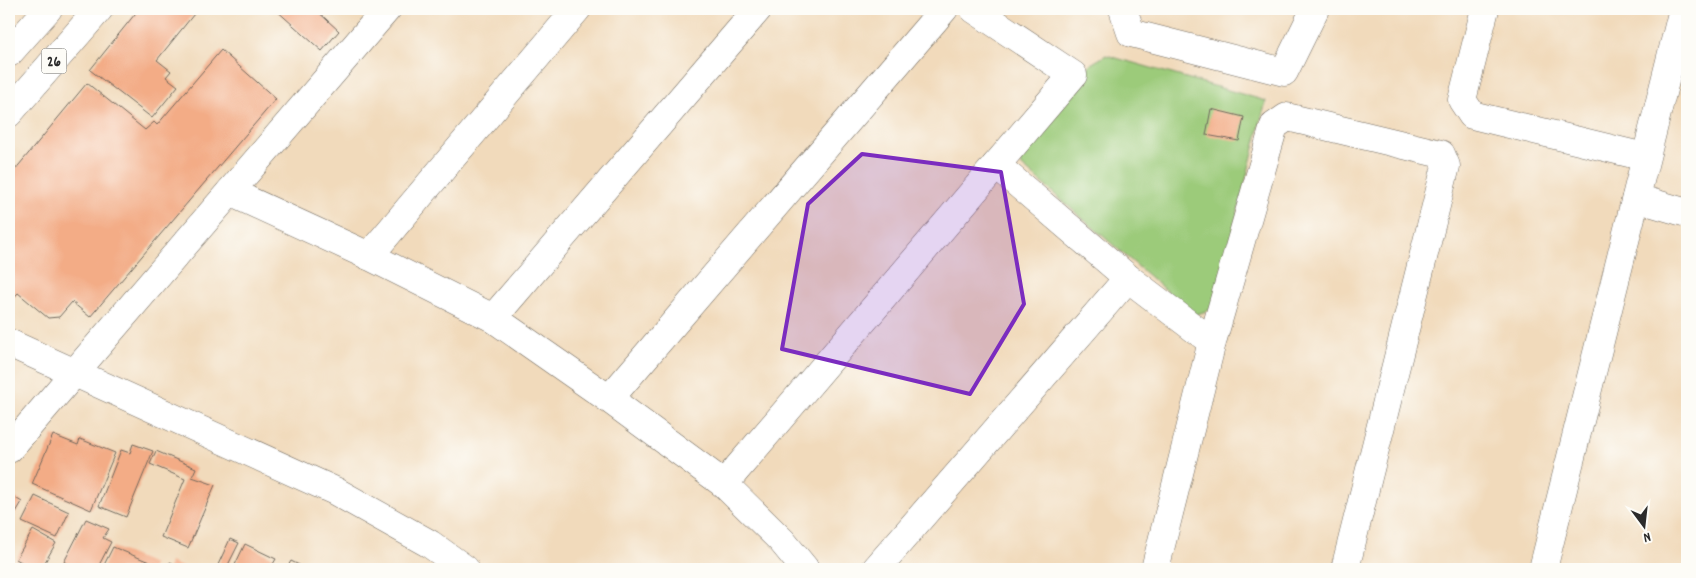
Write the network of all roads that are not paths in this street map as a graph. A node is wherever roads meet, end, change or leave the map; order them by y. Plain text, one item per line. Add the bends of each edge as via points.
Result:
1 (48, 9) edge
2 (99, 9) edge
3 (387, 9) edge
4 (577, 9) edge
5 (758, 9) edge
6 (944, 9) edge
7 (974, 9) edge
8 (1123, 9) edge
9 (1315, 9) edge
10 (1485, 9) edge
11 (1683, 9) edge
12 (9, 53) edge
13 (9, 113) edge
14 (1645, 157) junction
15 (996, 165) junction
16 (230, 192) junction
17 (1636, 198) junction
18 (1687, 213) edge
19 (369, 256) junction
20 (1128, 278) junction
21 (493, 318) junction
22 (1212, 342) junction
23 (9, 344) edge
24 (74, 372) junction
25 (609, 398) junction
26 (9, 449) edge
27 (724, 484) junction
28 (465, 569) edge
29 (805, 569) edge
30 (876, 569) edge
31 (1155, 569) edge
32 (1345, 569) edge
33 (1543, 569) edge

1 - 12 street, 26
2 - 13 street, 26
3 - 16 street
4 - 19 street
5 - 21 street
6 - 25 street
7 - 15 street via 1073,75
8 - 9 street via 1132,33 1284,72
10 - 14 street via 1462,100 1472,115
11 - 14 street
14 - 17 street
15 - 20 street
15 - 27 street
16 - 19 street
16 - 24 street
17 - 18 street
17 - 33 street
19 - 21 street
20 - 22 street
20 - 30 street
21 - 25 street
22 - 31 street
22 - 32 street via 1274,126 1287,117 1441,154 1446,166
23 - 24 street
24 - 26 street
24 - 28 street via 335,491 430,544
25 - 27 street
27 - 29 street via 782,541

